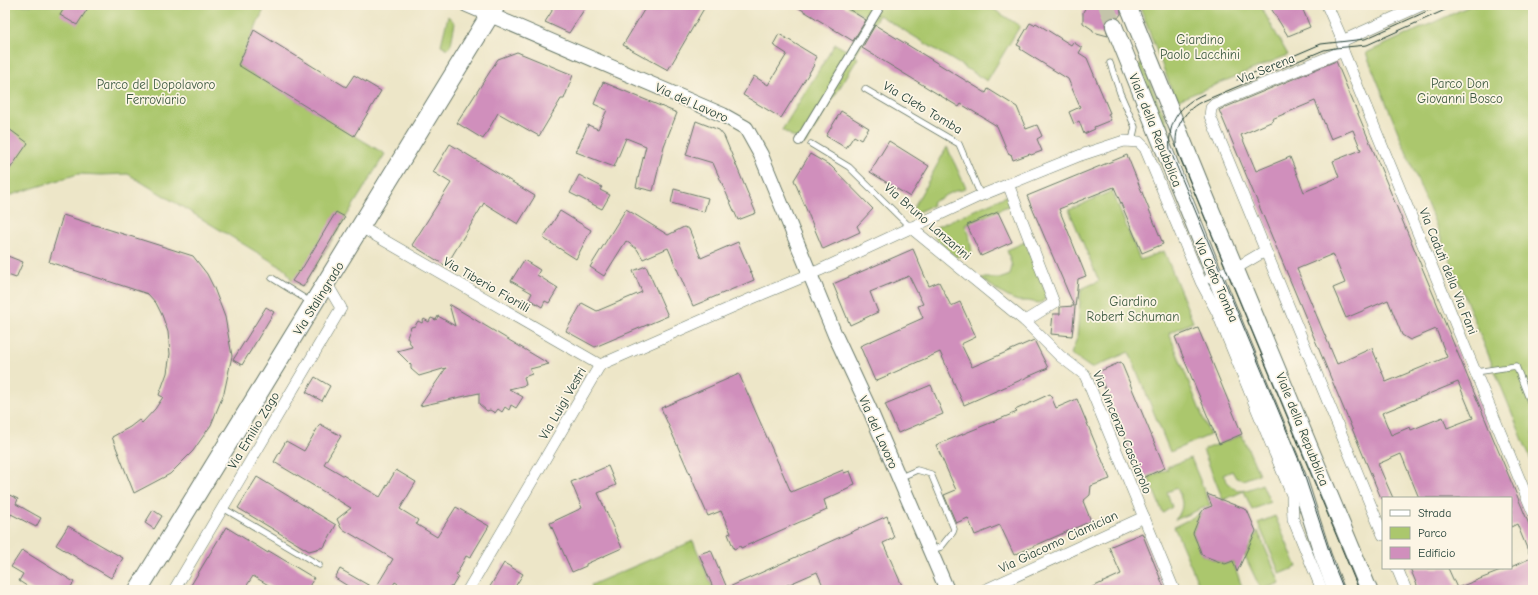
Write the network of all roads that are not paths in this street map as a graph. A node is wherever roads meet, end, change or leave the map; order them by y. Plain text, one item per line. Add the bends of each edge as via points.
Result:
1 (467, 5) edge
2 (880, 5) edge
3 (1327, 5) edge
4 (1422, 5) edge
5 (1129, 8) dead end
6 (493, 10) edge
7 (1343, 46) junction
8 (1148, 57) junction
9 (1110, 63) dead end
10 (866, 89) dead end
11 (799, 141) dead end
12 (1132, 141) junction
13 (811, 144) dead end
14 (1008, 184) junction
15 (981, 196) junction
16 (361, 227) junction
17 (910, 227) junction
18 (1265, 251) junction
19 (1236, 268) junction
20 (810, 274) junction
21 (272, 278) dead end
22 (1208, 279) junction
23 (327, 284) junction
24 (314, 305) junction
25 (1025, 321) junction
26 (600, 365) junction
27 (1476, 372) junction
28 (1533, 409) edge
29 (899, 478) junction
30 (223, 508) junction
31 (1533, 512) edge
32 (1144, 517) junction
33 (1382, 533) edge
34 (930, 550) junction
35 (319, 565) dead end
36 (1397, 569) edge
37 (141, 585) edge
38 (174, 590) edge
39 (468, 590) edge
40 (947, 590) edge
41 (985, 590) edge
42 (1174, 590) edge
43 (1322, 590) edge
44 (1336, 590) edge
45 (1369, 590) edge
46 (1406, 590) edge

1 - 6 street, Via del Lavoro
2 - 11 street
3 - 7 street, Via Caduti della Via Fani
4 - 7 street, Via Serena
5 - 8 main road, Viale della Repubblica
6 - 16 main road, Via Stalingrado
6 - 20 street, Via del Lavoro via 723,115 746,128 761,155
7 - 18 street, Via Serena via 1215,104 1210,111
7 - 27 street, Via Caduti della Via Fani
8 - 19 main road, Viale della Repubblica
8 - 22 main road, Viale della Repubblica via 1114,26
9 - 12 lane via 1135,127
10 - 15 lane, Via Cleto Tomba via 959,144
12 - 14 street via 1124,140
12 - 22 street, Via Cleto Tomba via 1139,142 1145,148
13 - 17 lane, Via Bruno Lanzarini via 849,167
14 - 15 street
14 - 25 street via 1054,303
15 - 17 street
16 - 23 main road, Via Stalingrado
16 - 26 street, Via Tiberio Fiorilli
17 - 20 street
17 - 25 street, Via Bruno Lanzarini
18 - 19 street
18 - 33 street
19 - 22 street
19 - 45 main road, Viale della Repubblica
20 - 26 street, Via Luigi Vestri
20 - 29 street, Via del Lavoro
21 - 24 lane
22 - 43 street, Via Cleto Tomba via 1217,312 1292,495 1293,519
22 - 44 main road, Viale della Repubblica via 1299,480
23 - 24 main road, Via Stalingrado
23 - 30 street, Via Emilio Zago via 341,308
24 - 37 main road, Via Stalingrado
25 - 32 street, Via Vincenzo Casciarolo via 1060,356 1085,375
26 - 39 street, Via Luigi Vestri
27 - 28 lane via 1516,366
27 - 31 street, Via Caduti della Via Fani
29 - 34 street, Via del Lavoro
29 - 34 lane via 917,470 930,474 938,490 954,529 941,547
30 - 35 lane
30 - 38 street, Via Emilio Zago
32 - 41 street, Via Giacomo Ciamician
32 - 42 street, Via Vincenzo Casciarolo
34 - 40 street, Via del Lavoro
36 - 46 street

